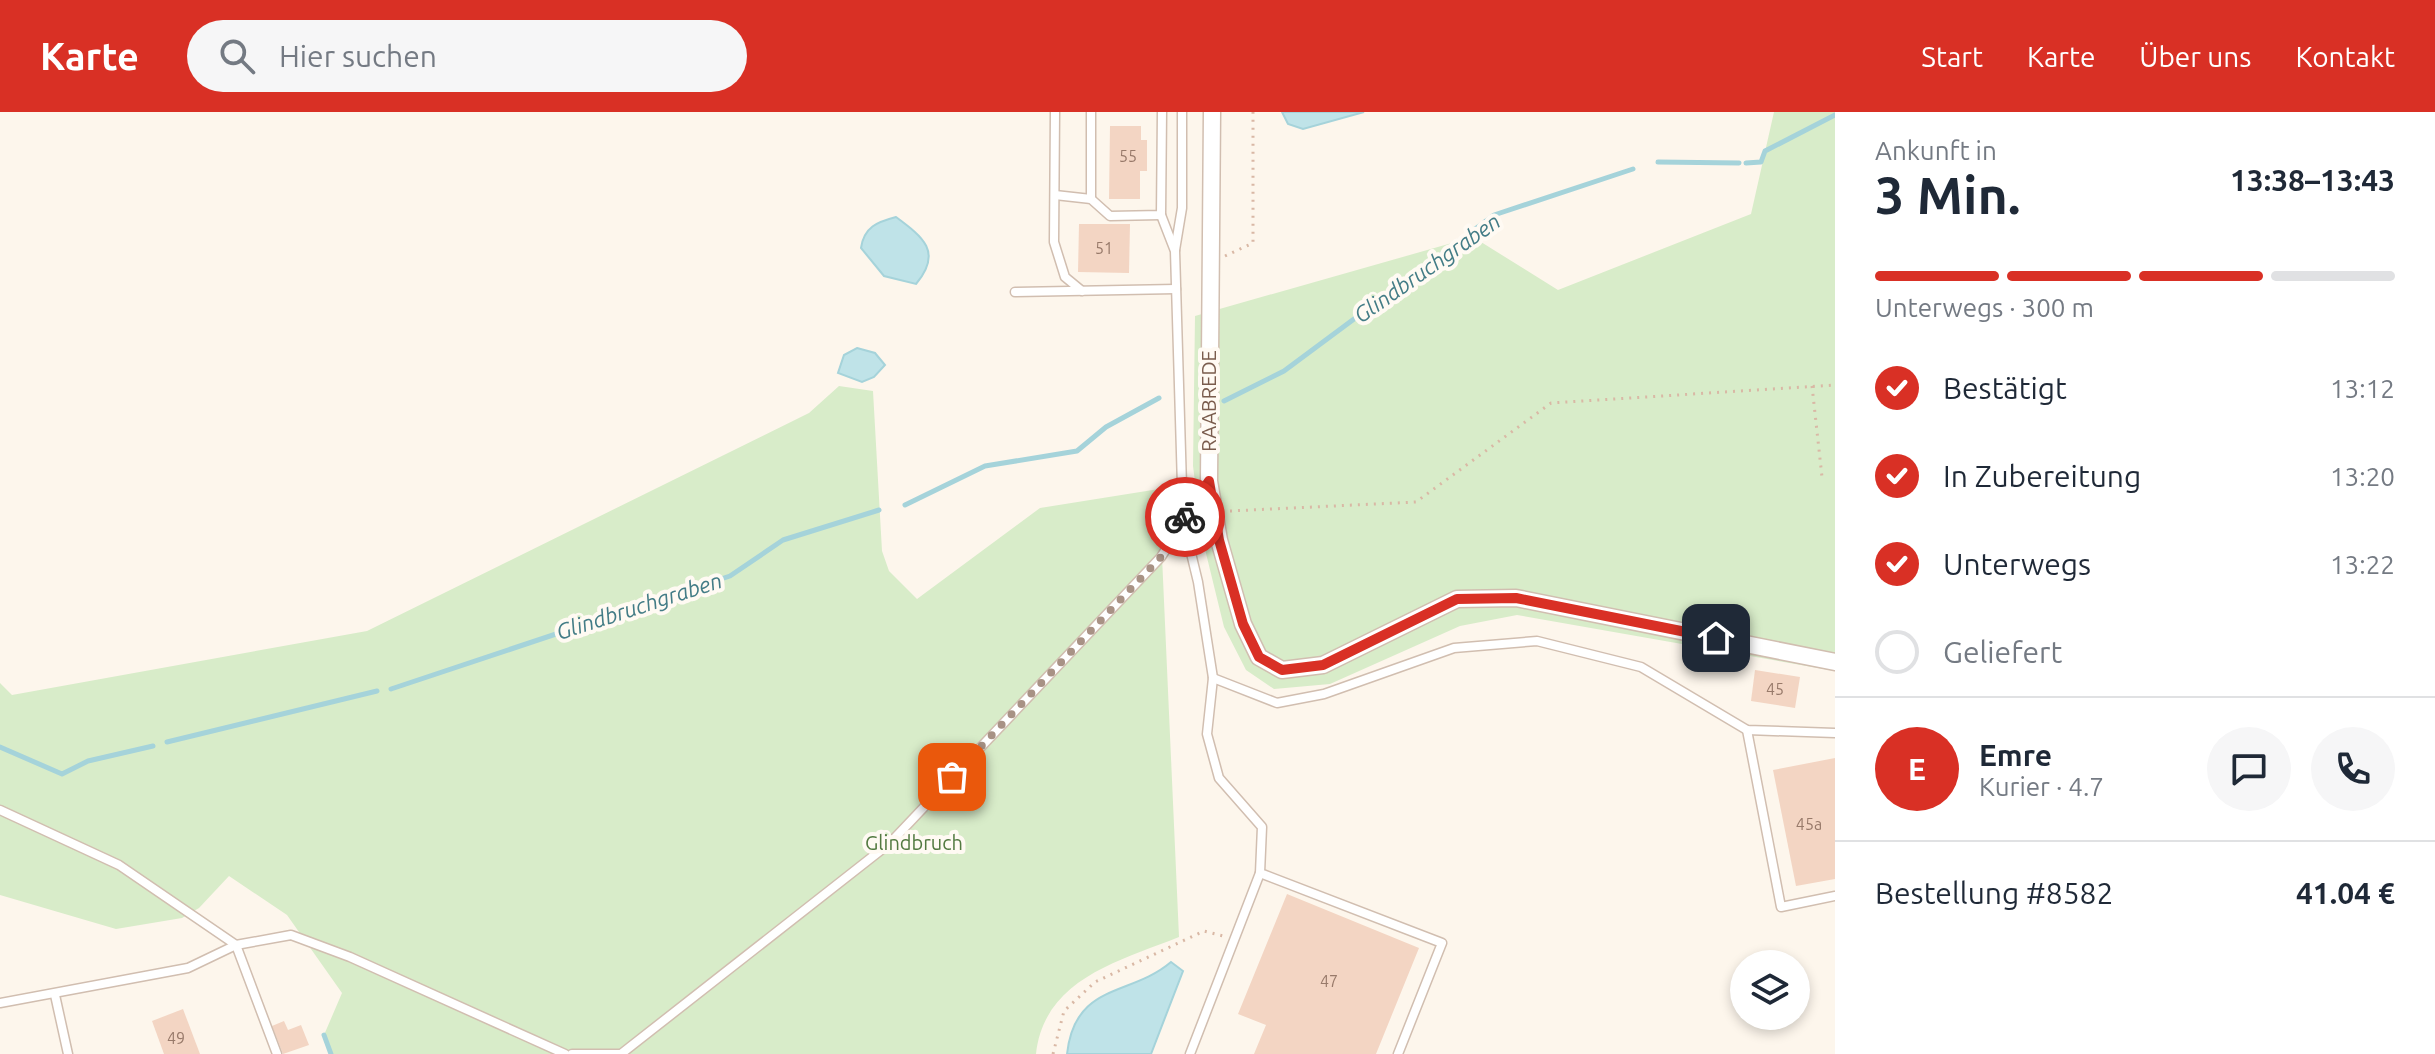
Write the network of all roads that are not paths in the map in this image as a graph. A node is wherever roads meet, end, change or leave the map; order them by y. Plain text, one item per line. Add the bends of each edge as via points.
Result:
1 (1055, 112) edge
2 (1091, 112) edge
3 (1162, 112) edge
4 (1182, 112) edge
5 (1212, 112) edge
6 (1055, 195) junction
7 (1091, 199) junction
8 (1161, 215) junction
9 (1175, 251) junction
10 (1176, 289) junction
11 (1082, 291) junction
12 (1015, 292) dead end
13 (1209, 481) junction
14 (1183, 520) junction
15 (1835, 662) edge
16 (1213, 678) junction
17 (1747, 730) junction
18 (1835, 733) edge
19 (0, 810) edge
20 (1260, 873) junction
21 (1835, 896) edge
22 (236, 945) junction
23 (55, 995) junction
24 (0, 1003) edge
25 (68, 1054) edge
26 (277, 1054) edge
27 (565, 1054) edge
28 (572, 1054) edge
29 (1190, 1054) edge
30 (1398, 1054) edge

1 - 6 lane
2 - 7 lane
3 - 8 lane
4 - 9 lane via 1182,208
5 - 13 street, RAABREDE
6 - 7 lane
6 - 11 lane via 1054,242 1065,277
7 - 8 lane via 1110,216
8 - 9 lane
9 - 10 lane
10 - 11 lane
10 - 14 lane
11 - 12 lane
13 - 14 lane
13 - 15 street, RAABREDE via 1243,624 1259,657 1282,670 1323,665 1457,599 1516,598
14 - 16 lane
14 - 28 lane via 1161,557 890,843 621,1054
16 - 17 lane via 1277,703 1324,694 1454,648 1537,641 1641,667
16 - 20 lane via 1207,734 1219,778 1262,827
17 - 18 lane
17 - 21 lane via 1781,907
19 - 22 lane via 119,865
20 - 29 lane
20 - 30 lane via 1442,943
22 - 23 lane via 188,968
22 - 26 lane
22 - 27 lane via 291,935
23 - 24 lane
23 - 25 lane

